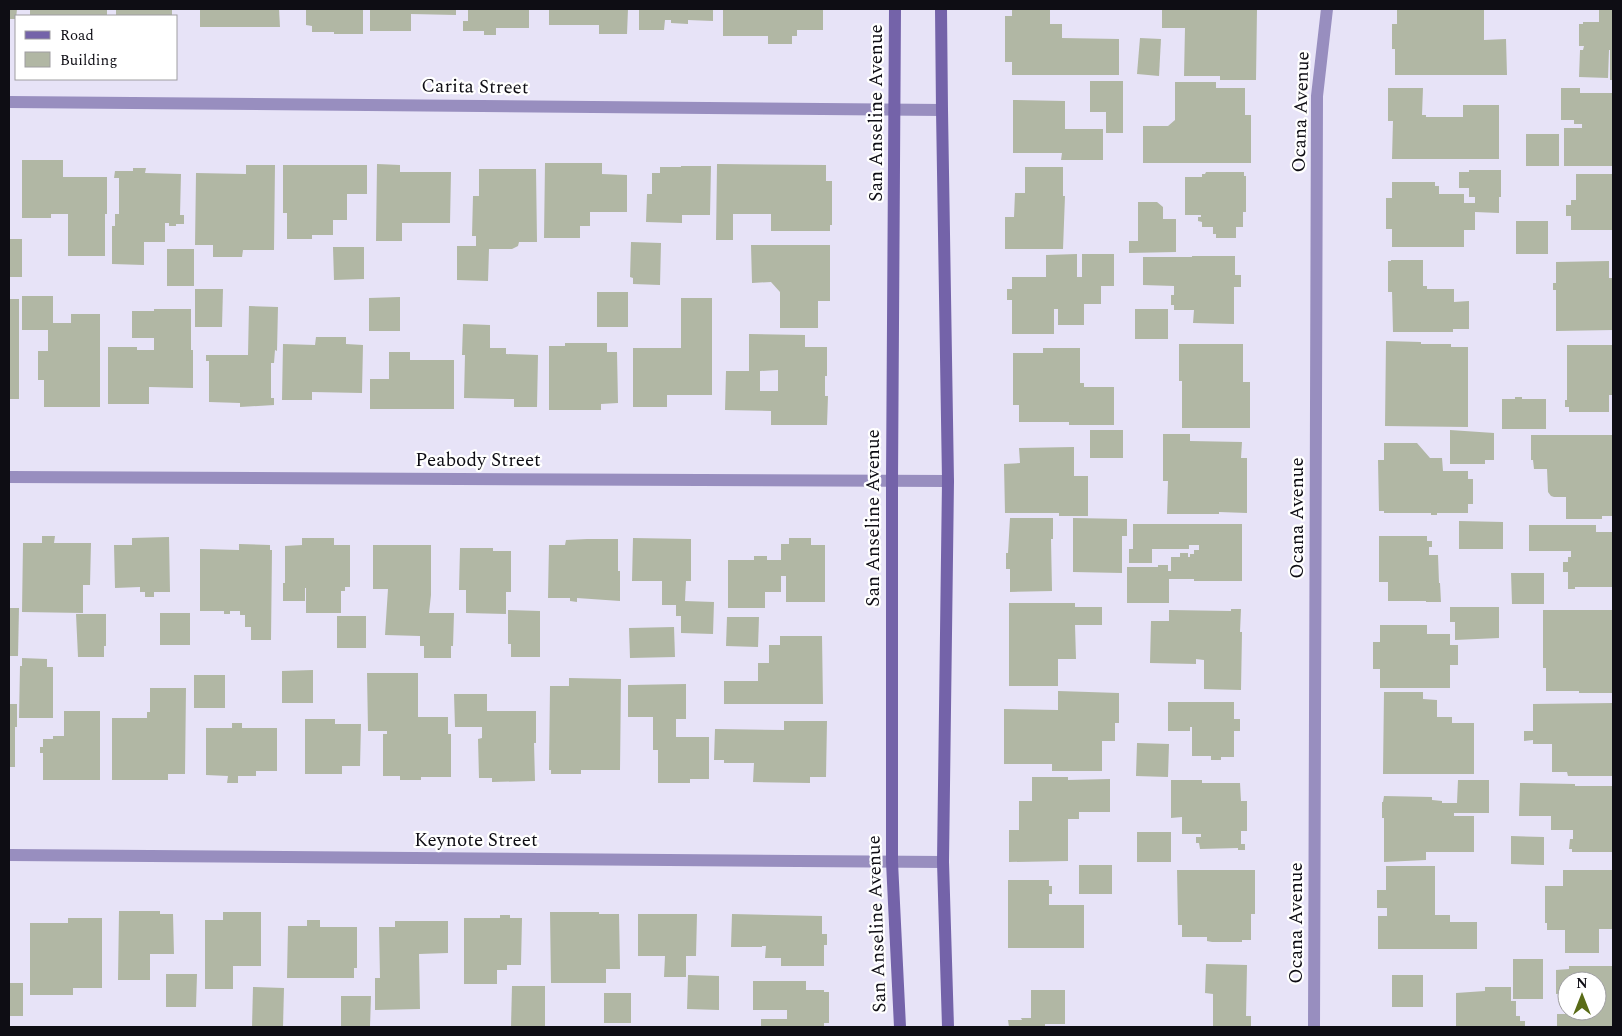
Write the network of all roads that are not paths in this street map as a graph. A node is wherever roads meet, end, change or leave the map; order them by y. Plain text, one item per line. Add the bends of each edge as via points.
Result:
1 (895, 9) edge
2 (941, 9) edge
3 (1327, 9) edge
4 (9, 102) edge
5 (895, 110) junction
6 (942, 110) junction
7 (9, 476) edge
8 (892, 480) junction
9 (948, 480) junction
10 (9, 855) edge
11 (892, 862) junction
12 (943, 862) junction
13 (900, 1027) edge
14 (948, 1027) edge
15 (1314, 1027) edge

1 - 5 street, San Anseline Avenue
2 - 6 street
3 - 15 street, Ocana Avenue via 1317,96
4 - 5 street, Carita Street
5 - 6 street, Carita Street
5 - 8 street, San Anseline Avenue
6 - 9 street
7 - 8 street, Peabody Street
8 - 9 street, Peabody Street
8 - 11 street, San Anseline Avenue
9 - 12 street
10 - 11 street, Keynote Street
11 - 12 street, Keynote Street
11 - 13 street, San Anseline Avenue
12 - 14 street

